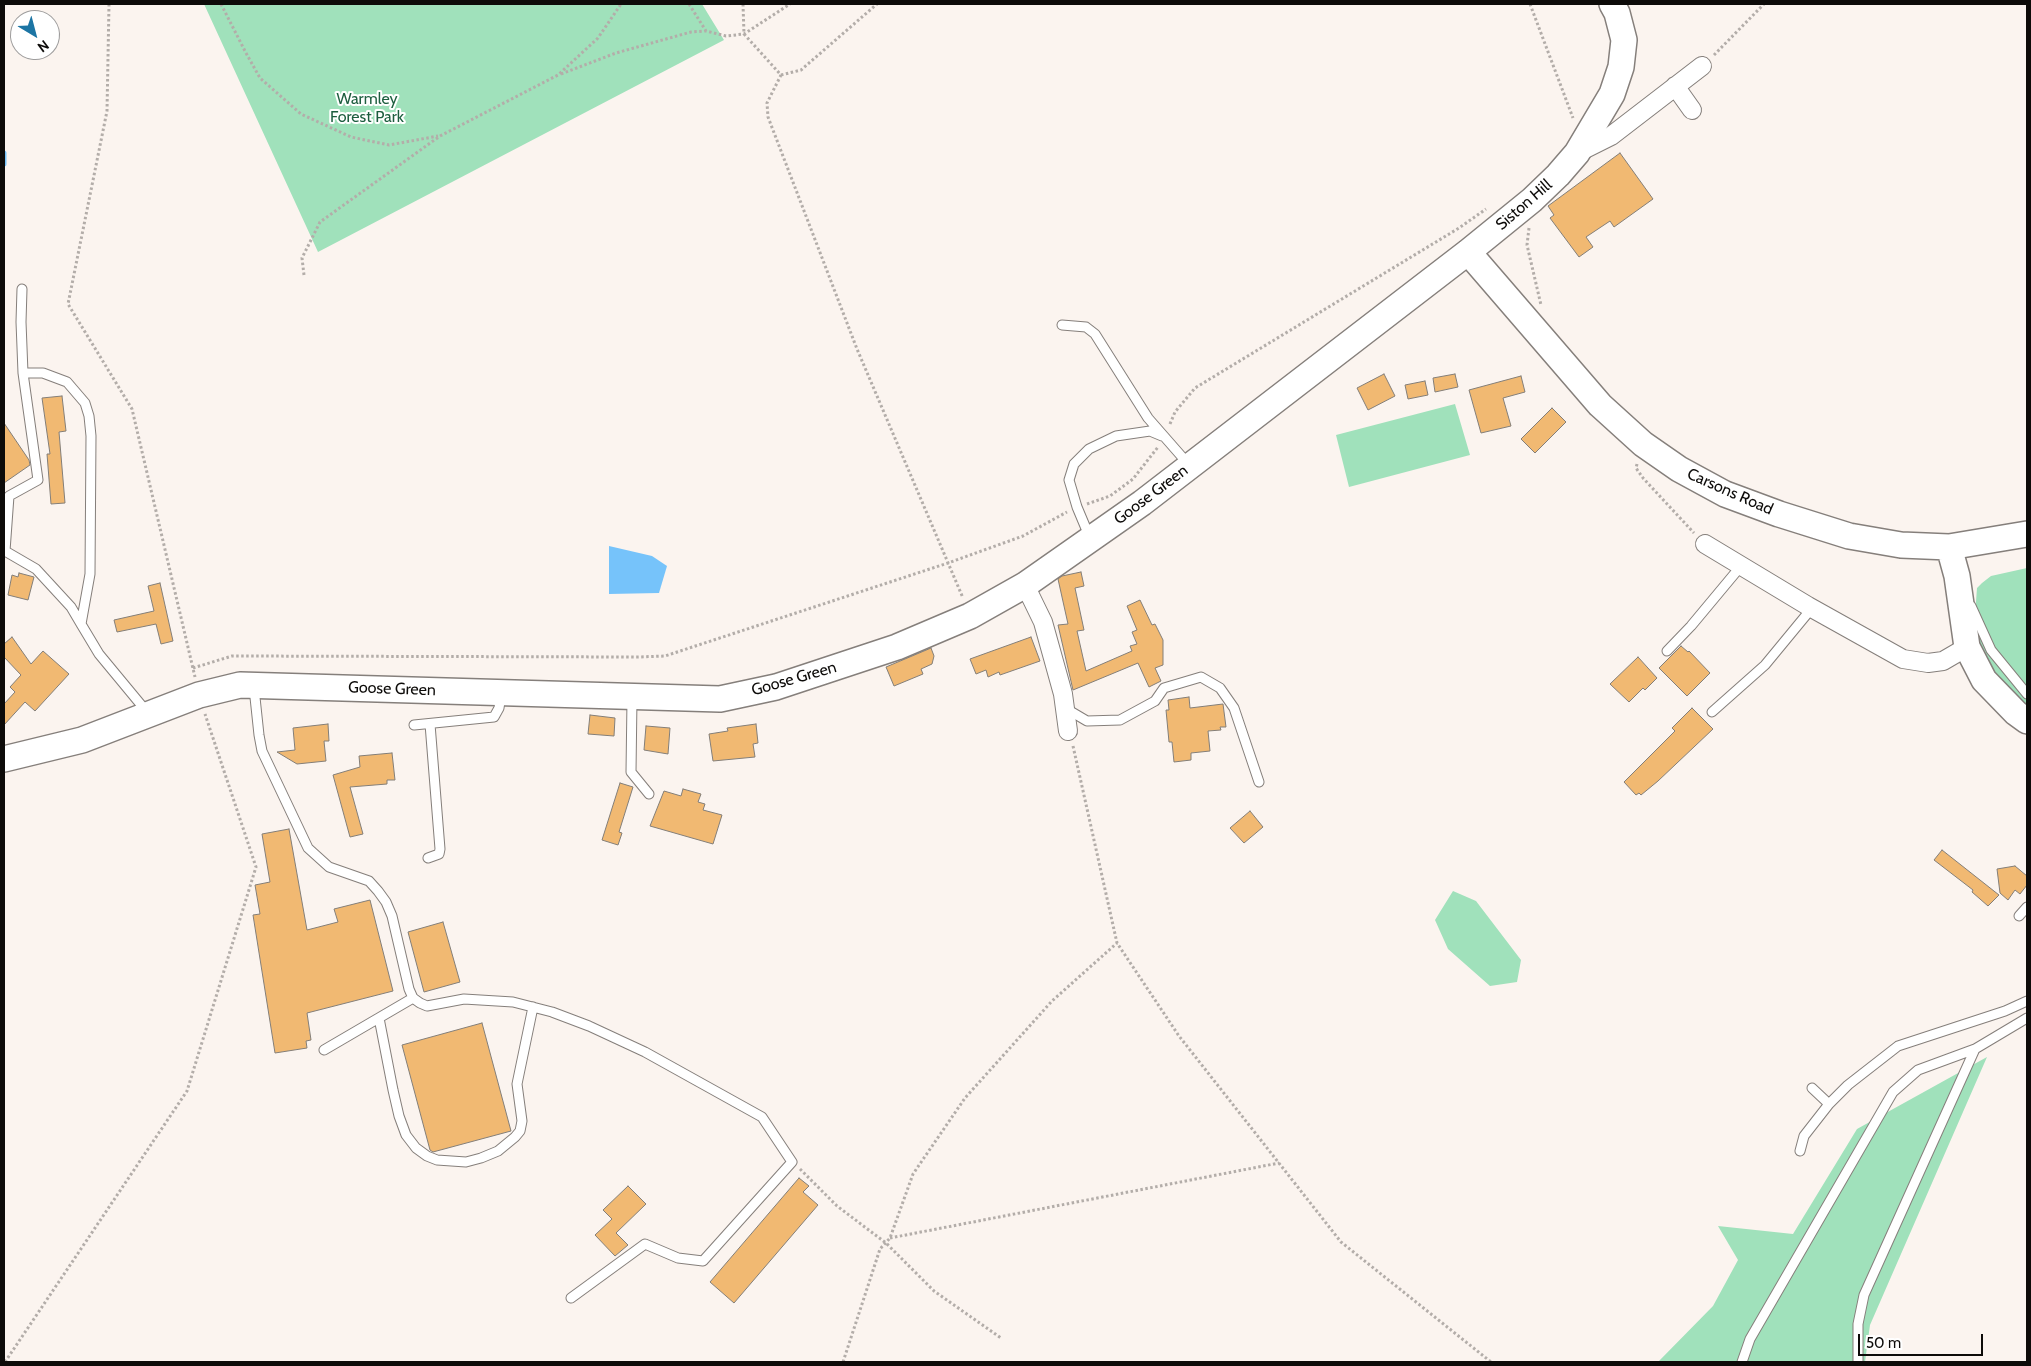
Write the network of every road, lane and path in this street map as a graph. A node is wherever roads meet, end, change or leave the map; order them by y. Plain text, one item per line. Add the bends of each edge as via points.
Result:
1 (109, 4) edge
2 (221, 4) edge
3 (621, 4) edge
4 (689, 4) edge
5 (743, 4) edge
6 (790, 4) edge
7 (877, 4) edge
8 (1530, 4) edge
9 (1612, 4) edge
10 (1764, 4) edge
11 (706, 31) junction
12 (744, 34) junction
13 (1702, 66) joint
14 (558, 75) junction
15 (781, 75) junction
16 (1675, 86) junction
17 (1692, 110) dead end
18 (440, 136) junction
19 (1576, 154) junction
20 (1532, 200) junction
21 (1488, 207) dead end
22 (1468, 252) junction
23 (304, 275) dead end
24 (22, 289) dead end
25 (1062, 325) dead end
26 (1537, 331) junction
27 (23, 373) junction
28 (1164, 437) junction
29 (1643, 444) junction
30 (1190, 466) junction
31 (1077, 507) junction
32 (2027, 534) edge
33 (1091, 540) junction
34 (1705, 544) joint
35 (1949, 547) junction
36 (948, 563) junction
37 (1740, 566) junction
38 (1957, 576) junction
39 (1025, 585) junction
40 (1812, 608) junction
41 (970, 616) junction
42 (81, 624) junction
43 (1967, 646) junction
44 (1667, 651) dead end
45 (193, 668) junction
46 (254, 685) junction
47 (501, 692) junction
48 (2027, 694) edge
49 (199, 695) junction
50 (632, 696) junction
51 (1065, 708) junction
52 (1712, 712) dead end
53 (149, 714) junction
54 (2027, 721) edge
55 (430, 724) junction
56 (414, 725) dead end
57 (1068, 731) joint
58 (4, 759) edge
59 (1259, 782) dead end
60 (649, 794) dead end
61 (428, 858) dead end
62 (2027, 907) edge
63 (2020, 916) dead end
64 (1117, 942) junction
65 (413, 998) junction
66 (2027, 1002) edge
67 (533, 1007) junction
68 (379, 1018) junction
69 (2027, 1018) edge
70 (1975, 1049) junction
71 (324, 1050) dead end
72 (1812, 1088) dead end
73 (1829, 1104) junction
74 (1800, 1151) dead end
75 (792, 1162) junction
76 (1279, 1163) junction
77 (890, 1238) junction
78 (886, 1243) junction
79 (571, 1298) dead end
80 (1001, 1338) dead end
81 (5, 1362) edge
82 (843, 1362) edge
83 (1491, 1362) edge
84 (1742, 1362) edge
85 (1858, 1362) edge

1 - 45 path via 107,111 68,304 132,409
2 - 18 path via 260,78 301,114 351,137 389,145
3 - 14 path via 598,38
4 - 11 path
5 - 12 path
6 - 12 path
7 - 15 path via 801,70
8 - 19 path via 1573,117
9 - 19 street, Siston Hill via 1624,40 1621,67 1612,94
10 - 13 path
11 - 12 path via 726,36
11 - 14 path via 661,39
12 - 15 path
13 - 16 street, Siston Hill
14 - 18 path
15 - 36 path via 767,103 768,117 857,349
16 - 17 street
16 - 19 street, Siston Hill via 1611,136
18 - 23 path via 320,222 302,258
19 - 20 street, Siston Hill
20 - 22 street, Siston Hill
20 - 26 path via 1527,246 1544,315
21 - 28 path via 1459,228 1195,388 1175,412
22 - 26 street, Carsons Road
22 - 30 street, Goose Green
24 - 27 lane
25 - 28 lane via 1086,327 1095,334 1148,418
26 - 29 street, Carsons Road via 1600,405
27 - 42 lane via 43,373 67,382 84,403 88,416 91,436 90,574
27 - 42 lane via 38,480 9,496 5,551 36,568 72,608
28 - 30 lane
28 - 31 path via 1133,479 1110,496
28 - 31 lane via 1150,431 1133,433 1116,436 1089,449 1074,464 1069,480
29 - 34 path via 1636,468
29 - 35 street, Carsons Road via 1679,469 1725,494 1779,514 1849,536 1901,545
30 - 33 street, Goose Green
31 - 33 lane
31 - 36 path via 1023,536
32 - 35 street, Carsons Road
33 - 39 street, Goose Green
34 - 37 street
35 - 38 street
36 - 41 path
36 - 45 path via 665,656 232,656
37 - 40 street
37 - 44 lane
38 - 43 street
38 - 48 lane via 1991,650
39 - 41 street, Goose Green
39 - 51 street via 1043,622
40 - 43 street via 1903,659 1928,664 1943,661
40 - 52 lane via 1765,666
41 - 50 street, Goose Green via 897,646 776,687 720,699
42 - 53 lane via 99,654
43 - 54 street via 1984,680
45 - 49 path
46 - 47 street, Goose Green
46 - 49 street, Goose Green via 240,685
46 - 65 lane via 262,751 308,848 328,867 369,881 378,890 392,916
47 - 50 street, Goose Green
47 - 55 lane via 500,708 494,717
49 - 53 street, Goose Green
49 - 81 path via 256,866 188,1091
50 - 60 lane via 631,772
51 - 57 street
51 - 59 lane via 1087,721 1120,720 1155,701 1164,688 1200,677 1220,688 1234,708
53 - 58 street, Goose Green via 82,740
55 - 56 lane
55 - 61 lane via 440,849 439,854
57 - 64 path
62 - 63 lane
64 - 76 path via 1179,1036
64 - 77 path via 1052,1001 965,1098 914,1174
65 - 67 lane via 427,1006 480,999
65 - 68 lane
66 - 73 lane via 1898,1046
67 - 68 lane via 517,1084 522,1121 520,1131 498,1151 466,1162 427,1156 406,1134 399,1116
67 - 75 lane via 589,1026 645,1052 762,1117
68 - 71 lane
69 - 70 lane
70 - 84 lane via 1918,1070 1893,1092 1750,1339
70 - 85 lane via 1864,1294 1858,1324
72 - 73 lane
73 - 74 lane via 1804,1136
75 - 78 path via 838,1206
75 - 79 lane via 703,1261 678,1258 645,1244
76 - 77 path
76 - 83 path via 1341,1242
77 - 78 path
78 - 80 path via 934,1291
78 - 82 path via 880,1249

